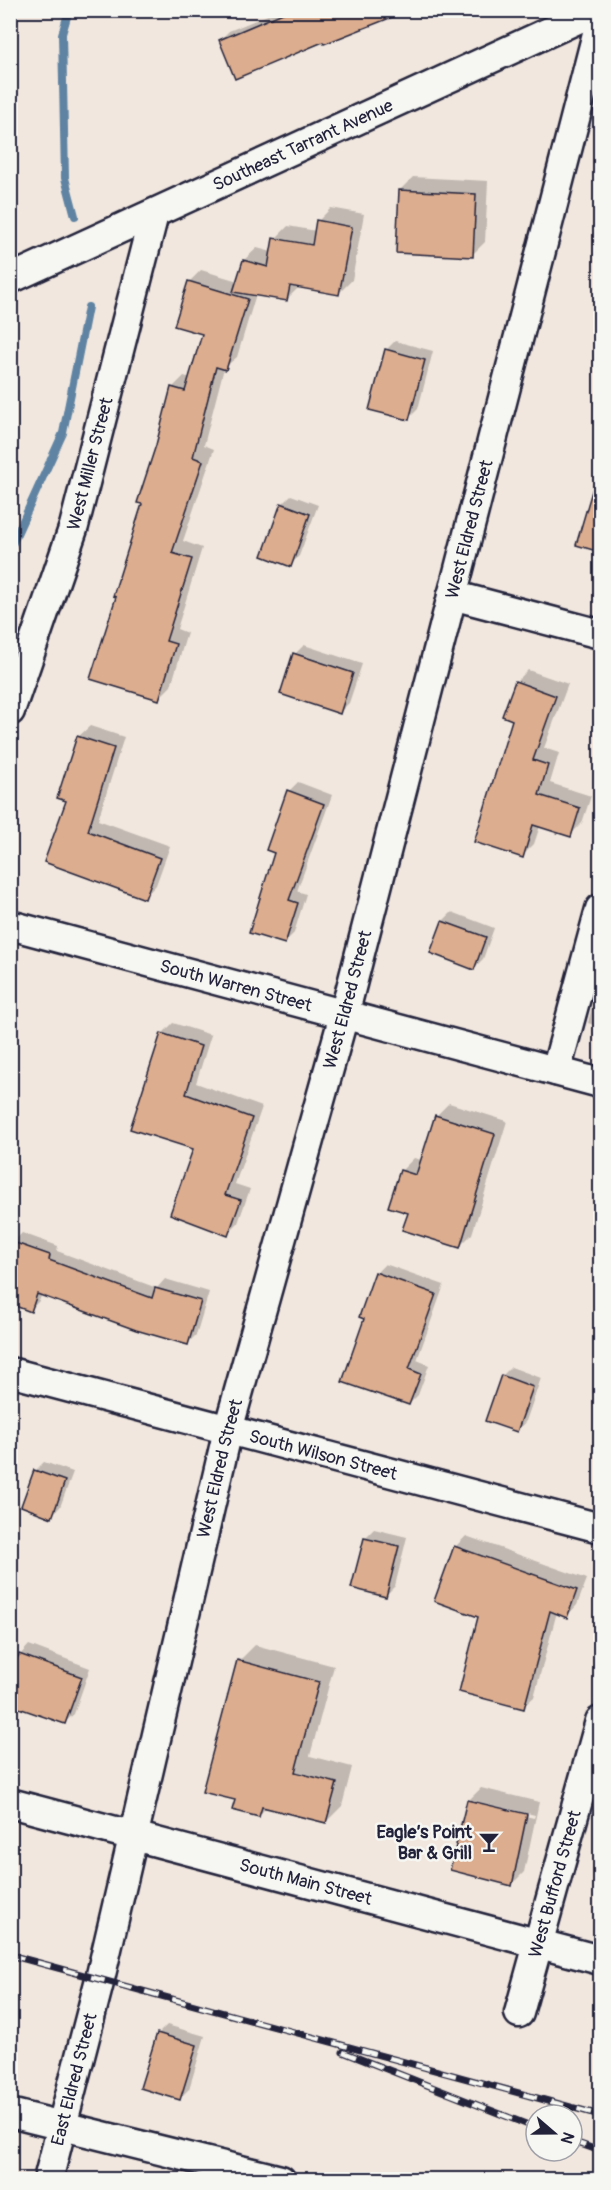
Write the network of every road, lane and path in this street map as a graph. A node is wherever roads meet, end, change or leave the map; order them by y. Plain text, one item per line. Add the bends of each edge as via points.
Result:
1 (597, 10) edge
2 (600, 22) edge
3 (154, 214) junction
4 (10, 279) edge
5 (452, 595) junction
6 (600, 634) edge
7 (10, 711) edge
8 (600, 909) edge
9 (10, 925) edge
10 (344, 1015) junction
11 (556, 1071) junction
12 (600, 1083) edge
13 (10, 1372) edge
14 (228, 1430) junction
15 (600, 1528) edge
16 (600, 1721) edge
17 (10, 1803) edge
18 (133, 1836) junction
19 (538, 1943) junction
20 (600, 1960) edge
21 (100, 1979) joint
22 (519, 2013) dead end
23 (10, 2113) edge
24 (62, 2126) junction
25 (48, 2180) edge
26 (281, 2180) edge

1 - 3 street, Southeast Tarrant Avenue
2 - 5 street, West Eldred Street
3 - 4 street, Southeast Tarrant Avenue
3 - 7 street, West Miller Street via 74,526
5 - 6 street
5 - 10 street, West Eldred Street
8 - 11 street
9 - 10 street, South Warren Street
10 - 11 street, South Warren Street
10 - 14 street, West Eldred Street
11 - 12 street, South Warren Street
13 - 14 street, South Wilson Street
14 - 15 street, South Wilson Street
14 - 18 street, West Eldred Street
16 - 19 street, West Bufford Street
17 - 18 street, South Main Street
18 - 19 street, South Main Street
18 - 21 street, West Eldred Street
19 - 20 street, South Main Street
19 - 22 street, West Bufford Street
21 - 24 street, East Eldred Street
23 - 24 street
24 - 25 street, East Eldred Street
24 - 26 street

